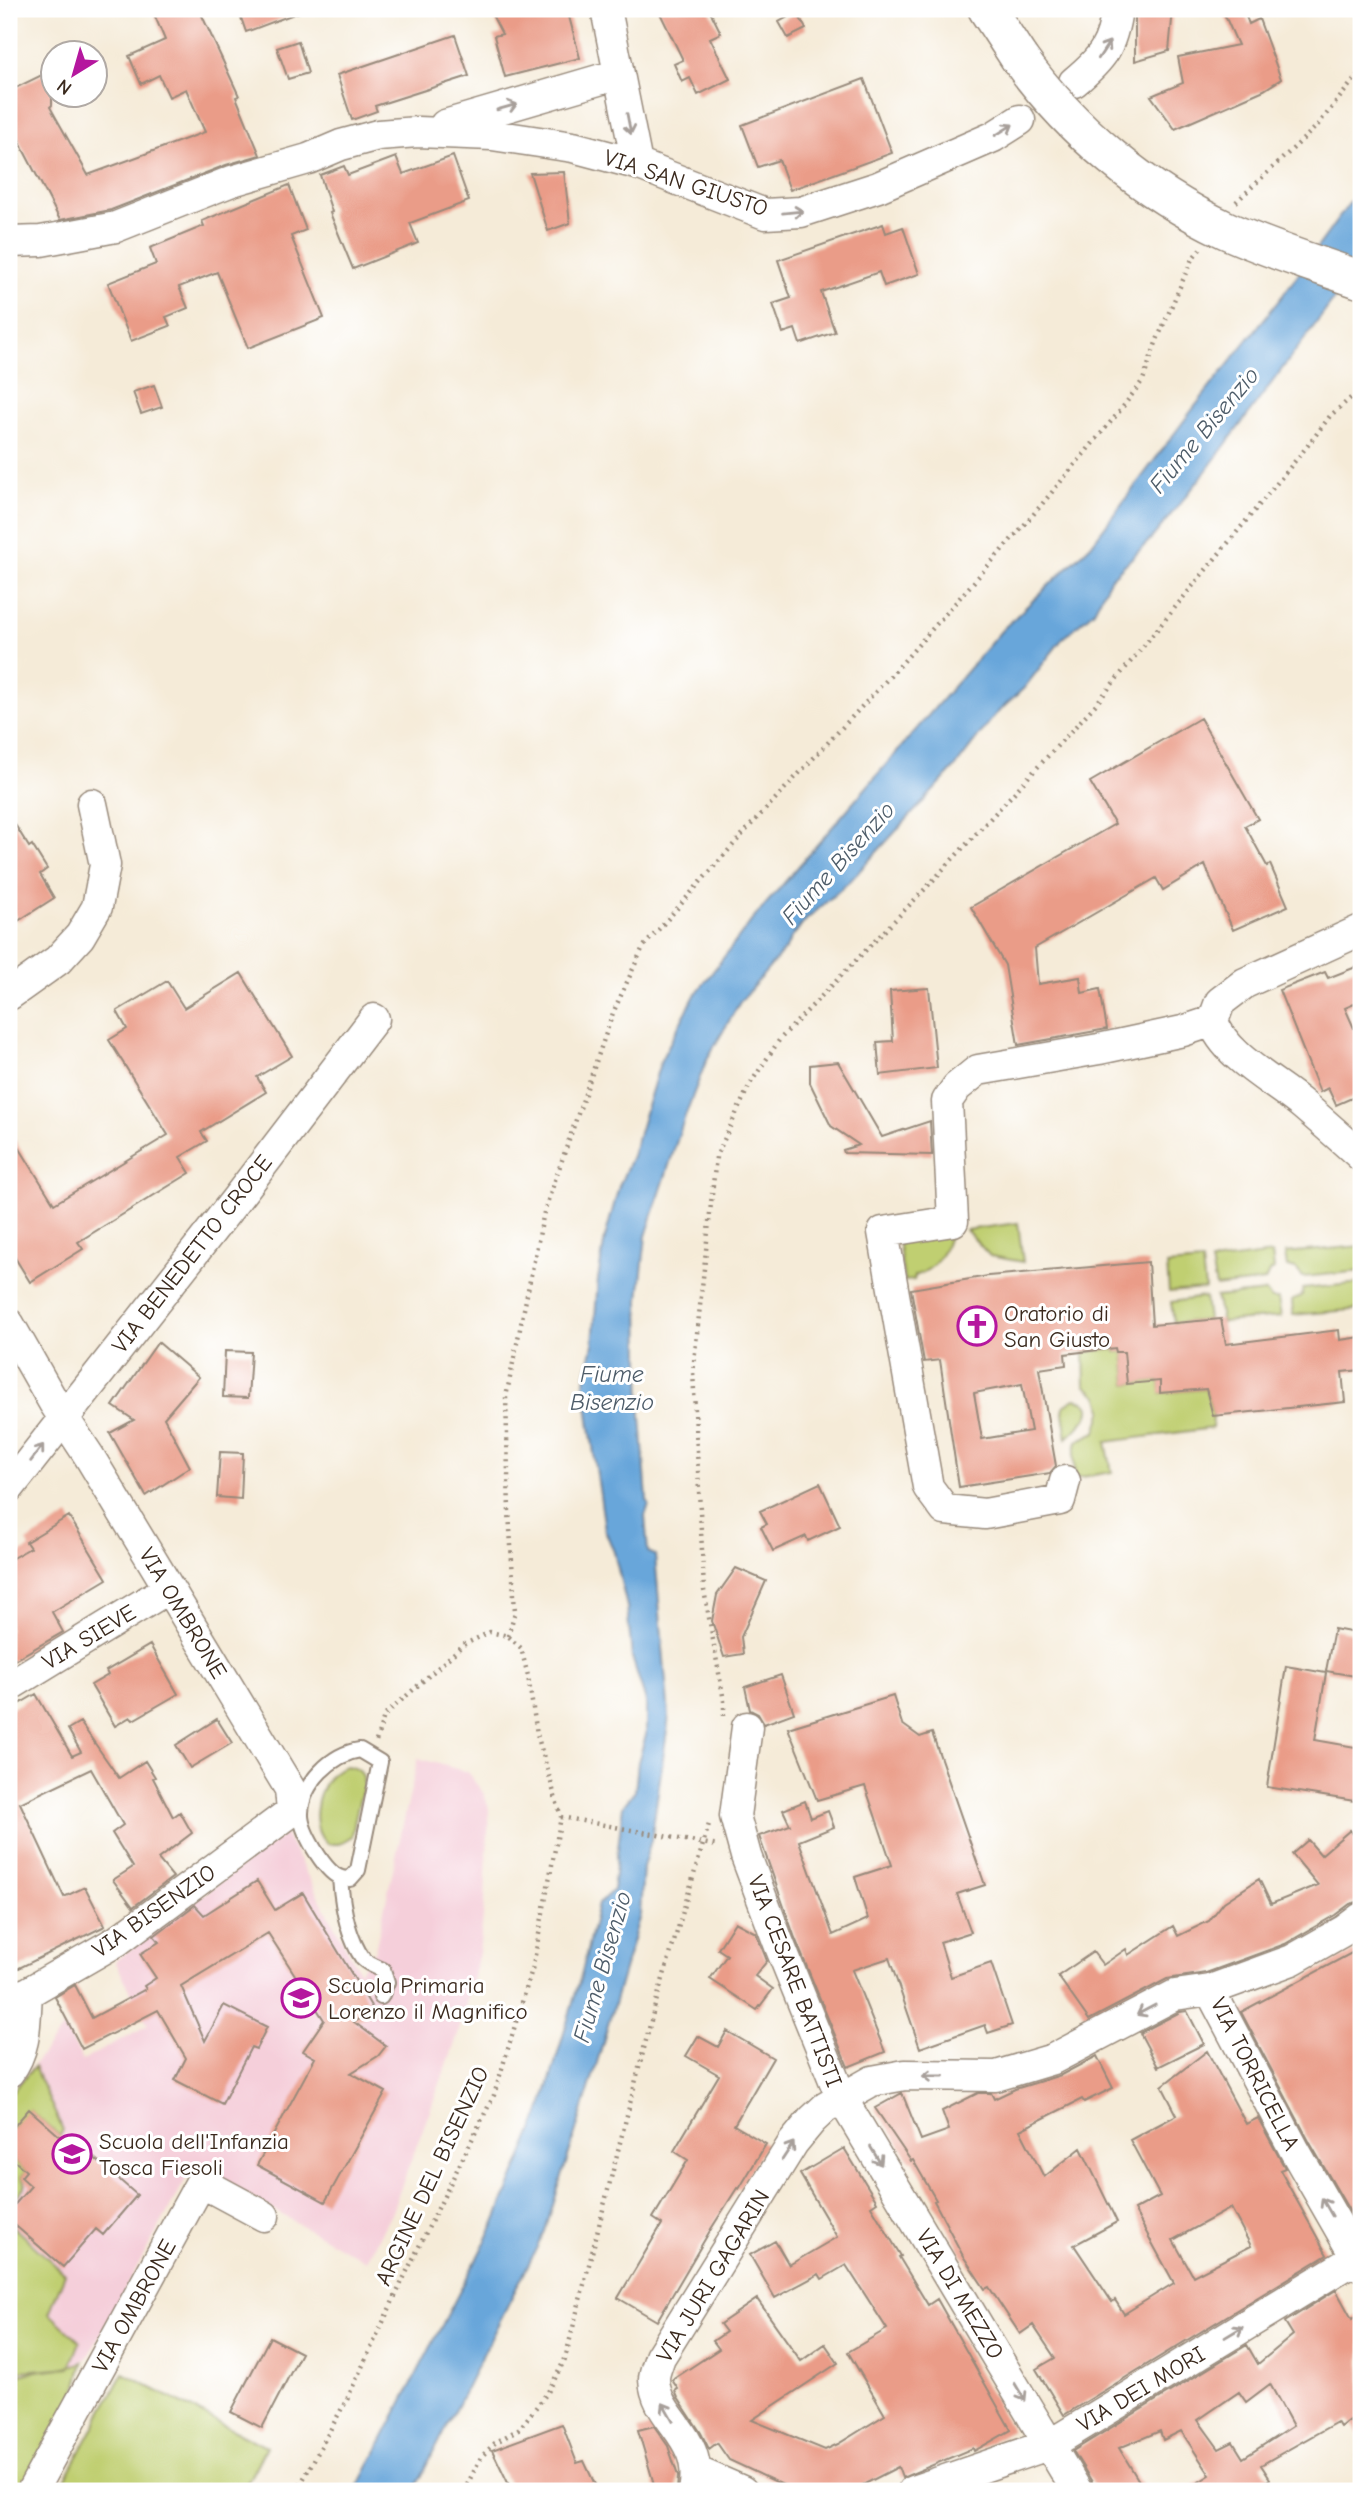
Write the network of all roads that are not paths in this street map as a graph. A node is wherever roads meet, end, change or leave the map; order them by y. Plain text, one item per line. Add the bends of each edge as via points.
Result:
1 (606, 9) edge
2 (987, 9) edge
3 (1118, 9) edge
4 (619, 75) junction
5 (1074, 82) dead end
6 (1020, 120) dead end
7 (418, 132) junction
8 (636, 164) junction
9 (9, 242) edge
10 (1361, 280) edge
11 (92, 804) dead end
12 (1361, 930) edge
13 (13, 981) edge
14 (374, 1018) dead end
15 (1213, 1021) junction
16 (1361, 1156) edge
17 (9, 1324) edge
18 (64, 1418) junction
19 (1065, 1481) dead end
20 (9, 1488) edge
21 (169, 1588) junction
22 (9, 1686) edge
23 (735, 1726) road end
24 (296, 1812) junction
25 (340, 1878) junction
26 (1361, 1918) edge
27 (1210, 1990) junction
28 (18, 1996) edge
29 (381, 1997) dead end
30 (9, 2072) edge
31 (841, 2097) junction
32 (264, 2216) dead end
33 (1359, 2262) edge
34 (1051, 2444) junction
35 (696, 2482) edge
36 (32, 2491) edge
37 (742, 2491) edge
38 (913, 2491) edge
39 (1077, 2491) edge

1 - 4 street
2 - 10 street, bridge via 1019,58 1060,106 1117,161 1167,197 1229,231
5 -> 3 street via 1107,50
7 -> 4 street, VIA SAN GIUSTO
4 -> 8 street
8 -> 6 street, VIA SAN GIUSTO via 765,214 801,212 878,187 993,137
7 - 8 street, VIA SAN GIUSTO via 492,135 573,147
7 - 9 street, VIA SAN GIUSTO via 378,135 341,145 116,227
11 - 13 street via 105,865 97,907 58,960
12 - 15 street via 1245,983 1220,1002
14 - 18 street, VIA BENEDETTO CROCE
15 - 16 street via 1221,1039 1239,1056
15 - 19 street via 1183,1031 978,1070 947,1101 953,1221 883,1232 928,1487 945,1510 985,1514 1060,1500
17 - 18 street, VIA OMBRONE
20 -> 18 street, VIA BENEDETTO CROCE
18 - 21 street, VIA OMBRONE
21 - 22 street, VIA SIEVE
21 - 24 street, VIA OMBRONE via 290,1789
23 - 31 street, VIA CESARE BATTISTI via 736,1816 751,1869
24 - 25 lane via 317,1853
24 - 25 lane via 315,1777 336,1759 360,1750 380,1762 358,1870 350,1879
24 - 28 street, VIA BISENZIO via 129,1933
25 - 29 lane via 342,1905 352,1936 365,1961 383,1970 387,1982
26 - 27 street, VIA TORRICELLA via 1292,1960
27 -> 31 street, VIA CESARE BATTISTI via 1175,1995 1053,2059 996,2076 905,2075 861,2086
33 -> 27 street, VIA TORRICELLA
28 - 30 street via 23,2044
31 -> 34 street, VIA DI MEZZO
35 -> 31 street, VIA JURI GAGARIN via 691,2449 658,2393 654,2378 660,2357 793,2143
32 - 36 street, VIA OMBRONE via 201,2182
34 -> 33 street, VIA DEI MORI
34 - 38 street, VIA DEI MORI
34 - 39 street, VIA DI MEZZO
35 - 37 street

